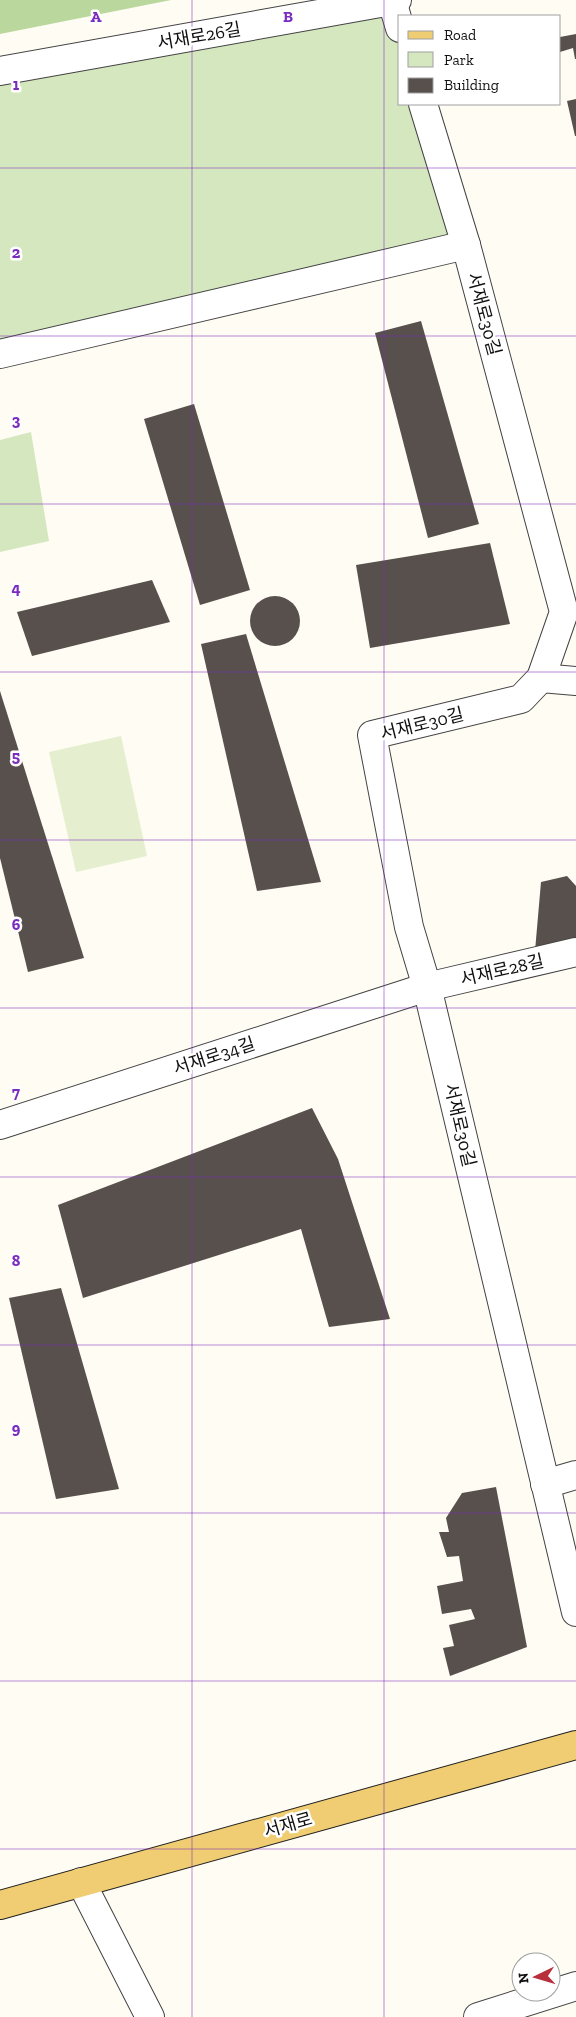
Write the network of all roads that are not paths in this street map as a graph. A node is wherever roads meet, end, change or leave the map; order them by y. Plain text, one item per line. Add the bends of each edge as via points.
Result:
1 (395, 1) edge
2 (398, 17) edge
3 (0, 71) edge
4 (423, 105) edge
5 (466, 245) junction
6 (0, 354) edge
7 (541, 678) junction
8 (576, 681) edge
9 (576, 952) edge
10 (427, 987) junction
11 (0, 1125) edge
12 (576, 1476) edge
13 (545, 1484) junction
14 (576, 1612) edge
15 (576, 1745) edge
16 (82, 1882) junction
17 (0, 1906) edge
18 (576, 1986) edge
19 (150, 2017) edge
20 (478, 2017) edge

1 - 2 street
1 - 3 street, 서재로26길
4 - 5 street, 서재로30길
5 - 6 street
5 - 7 street, 서재로30길 via 564,612
7 - 8 street
7 - 10 street, 서재로30길 via 521,699 372,735 409,927
9 - 10 street, 서재로28길
10 - 11 street, 서재로34길
10 - 13 street, 서재로30길
12 - 13 street
13 - 14 street, 서재로30길
15 - 16 main road, 서재로
16 - 17 main road, 서재로
16 - 19 street
18 - 20 street

